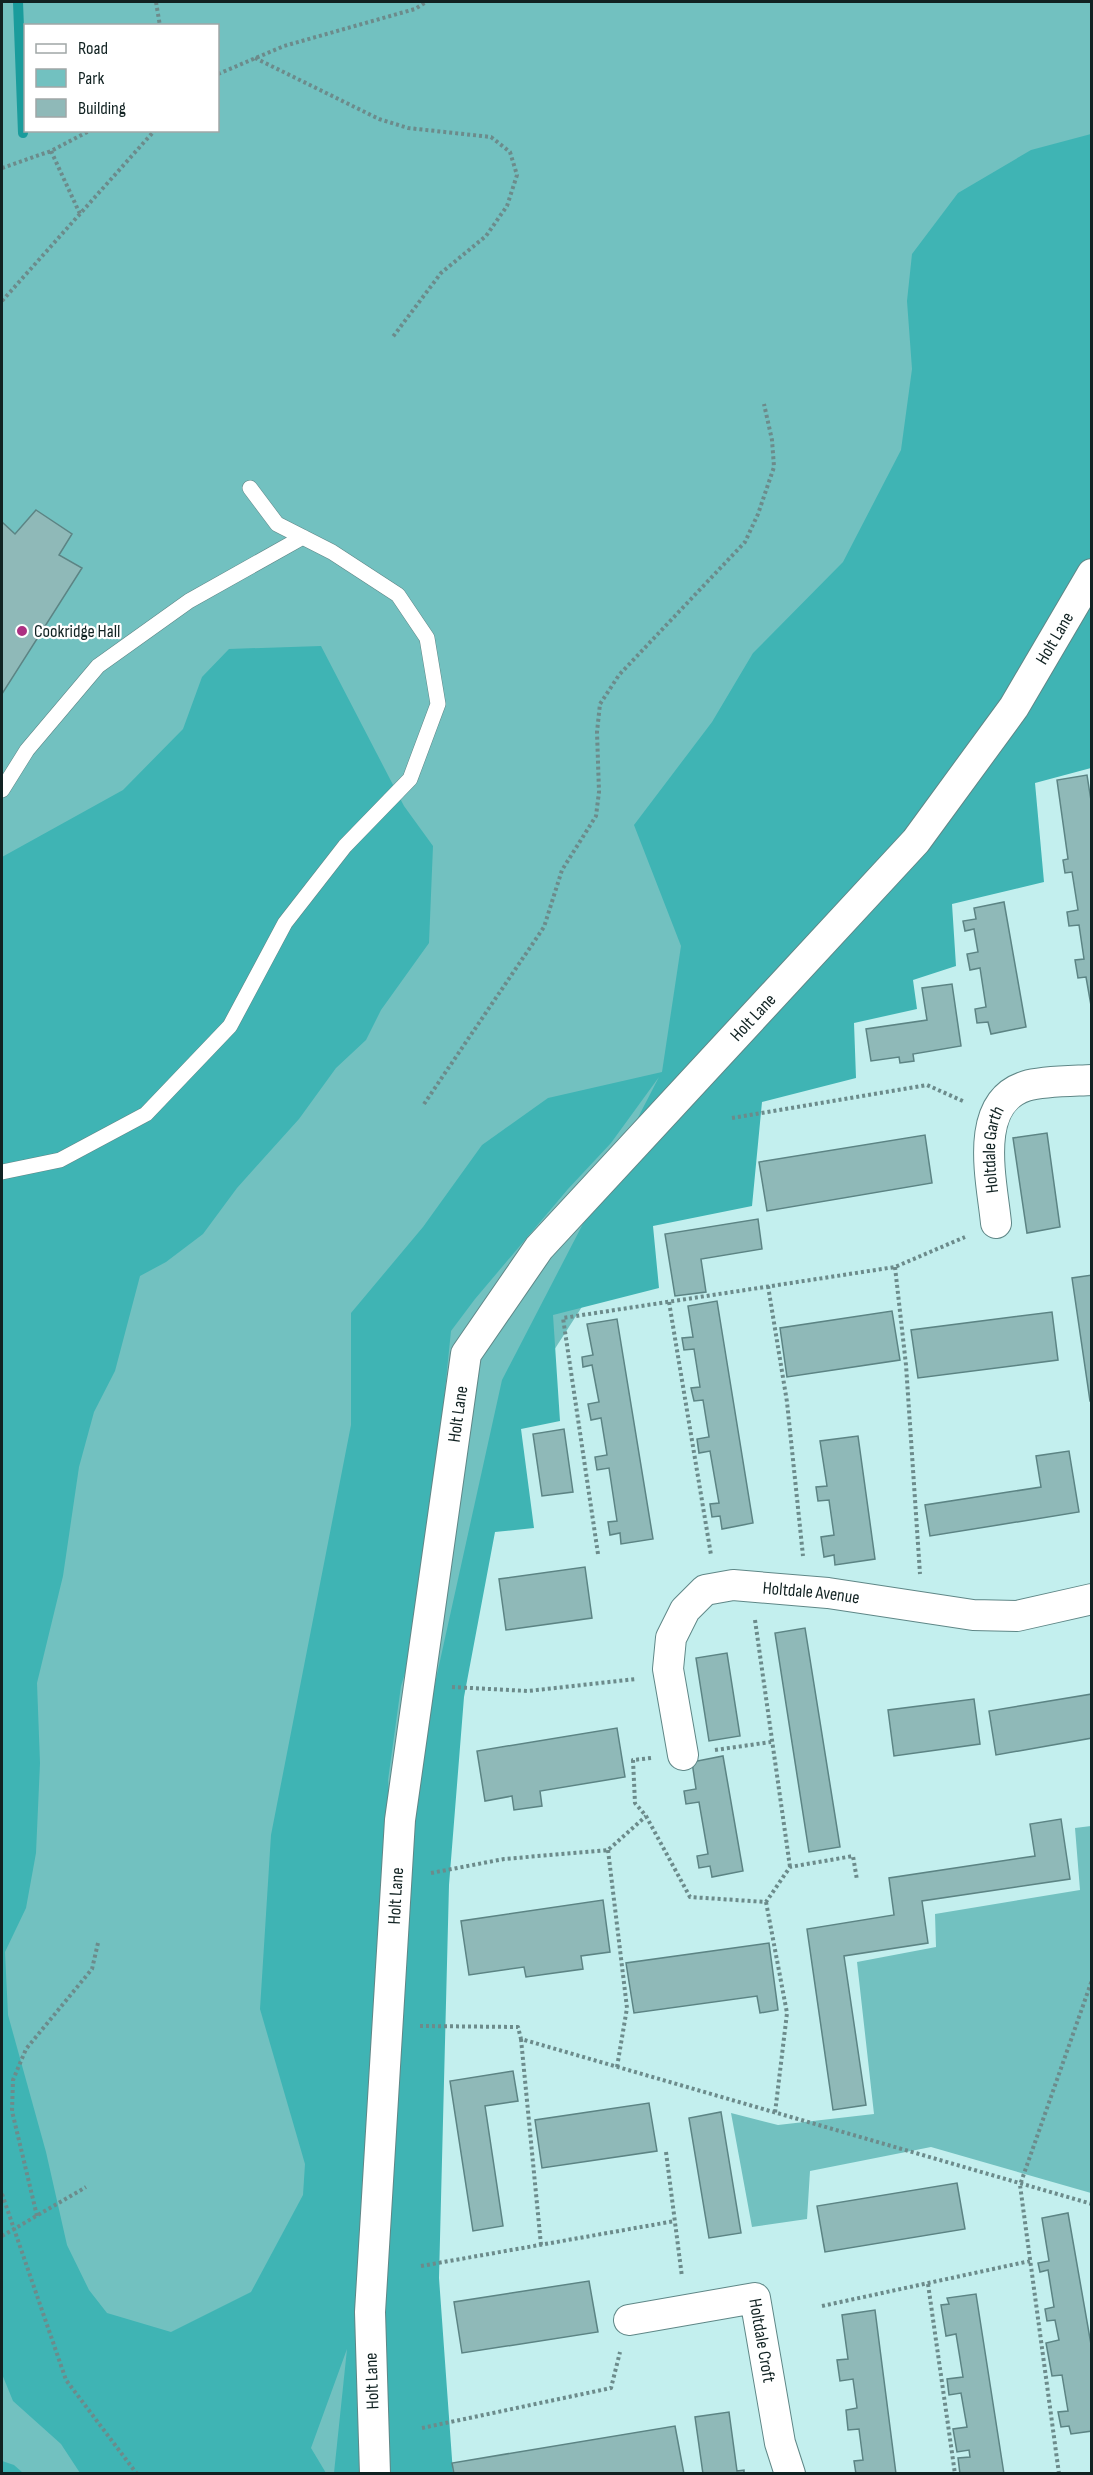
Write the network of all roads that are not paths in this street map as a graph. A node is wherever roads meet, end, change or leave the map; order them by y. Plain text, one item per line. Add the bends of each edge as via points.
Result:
1 (250, 488) dead end
2 (303, 537) junction
3 (1092, 573) edge
4 (2, 790) edge
5 (1092, 1080) edge
6 (2, 1172) edge
7 (996, 1223) road end
8 (1092, 1599) edge
9 (683, 1755) road end
10 (629, 2320) road end
11 (375, 2474) edge
12 (790, 2474) edge

1 - 2 lane via 277,524
2 - 4 lane via 189,601 98,666 27,750
2 - 6 lane via 398,595 427,638 438,704 410,778 345,846 285,923 230,1026 146,1114 60,1160
3 - 11 street, Holt Lane via 1014,707 916,842 539,1248 466,1354 400,1820 370,2312
5 - 7 street, Holtdale Garth via 1027,1086 1006,1097 993,1115 989,1139
8 - 9 street, Holtdale Avenue via 1017,1616 973,1616 828,1593 733,1585 705,1590 685,1610 671,1638 669,1676
10 - 12 street, Holtdale Croft via 755,2298 780,2443

